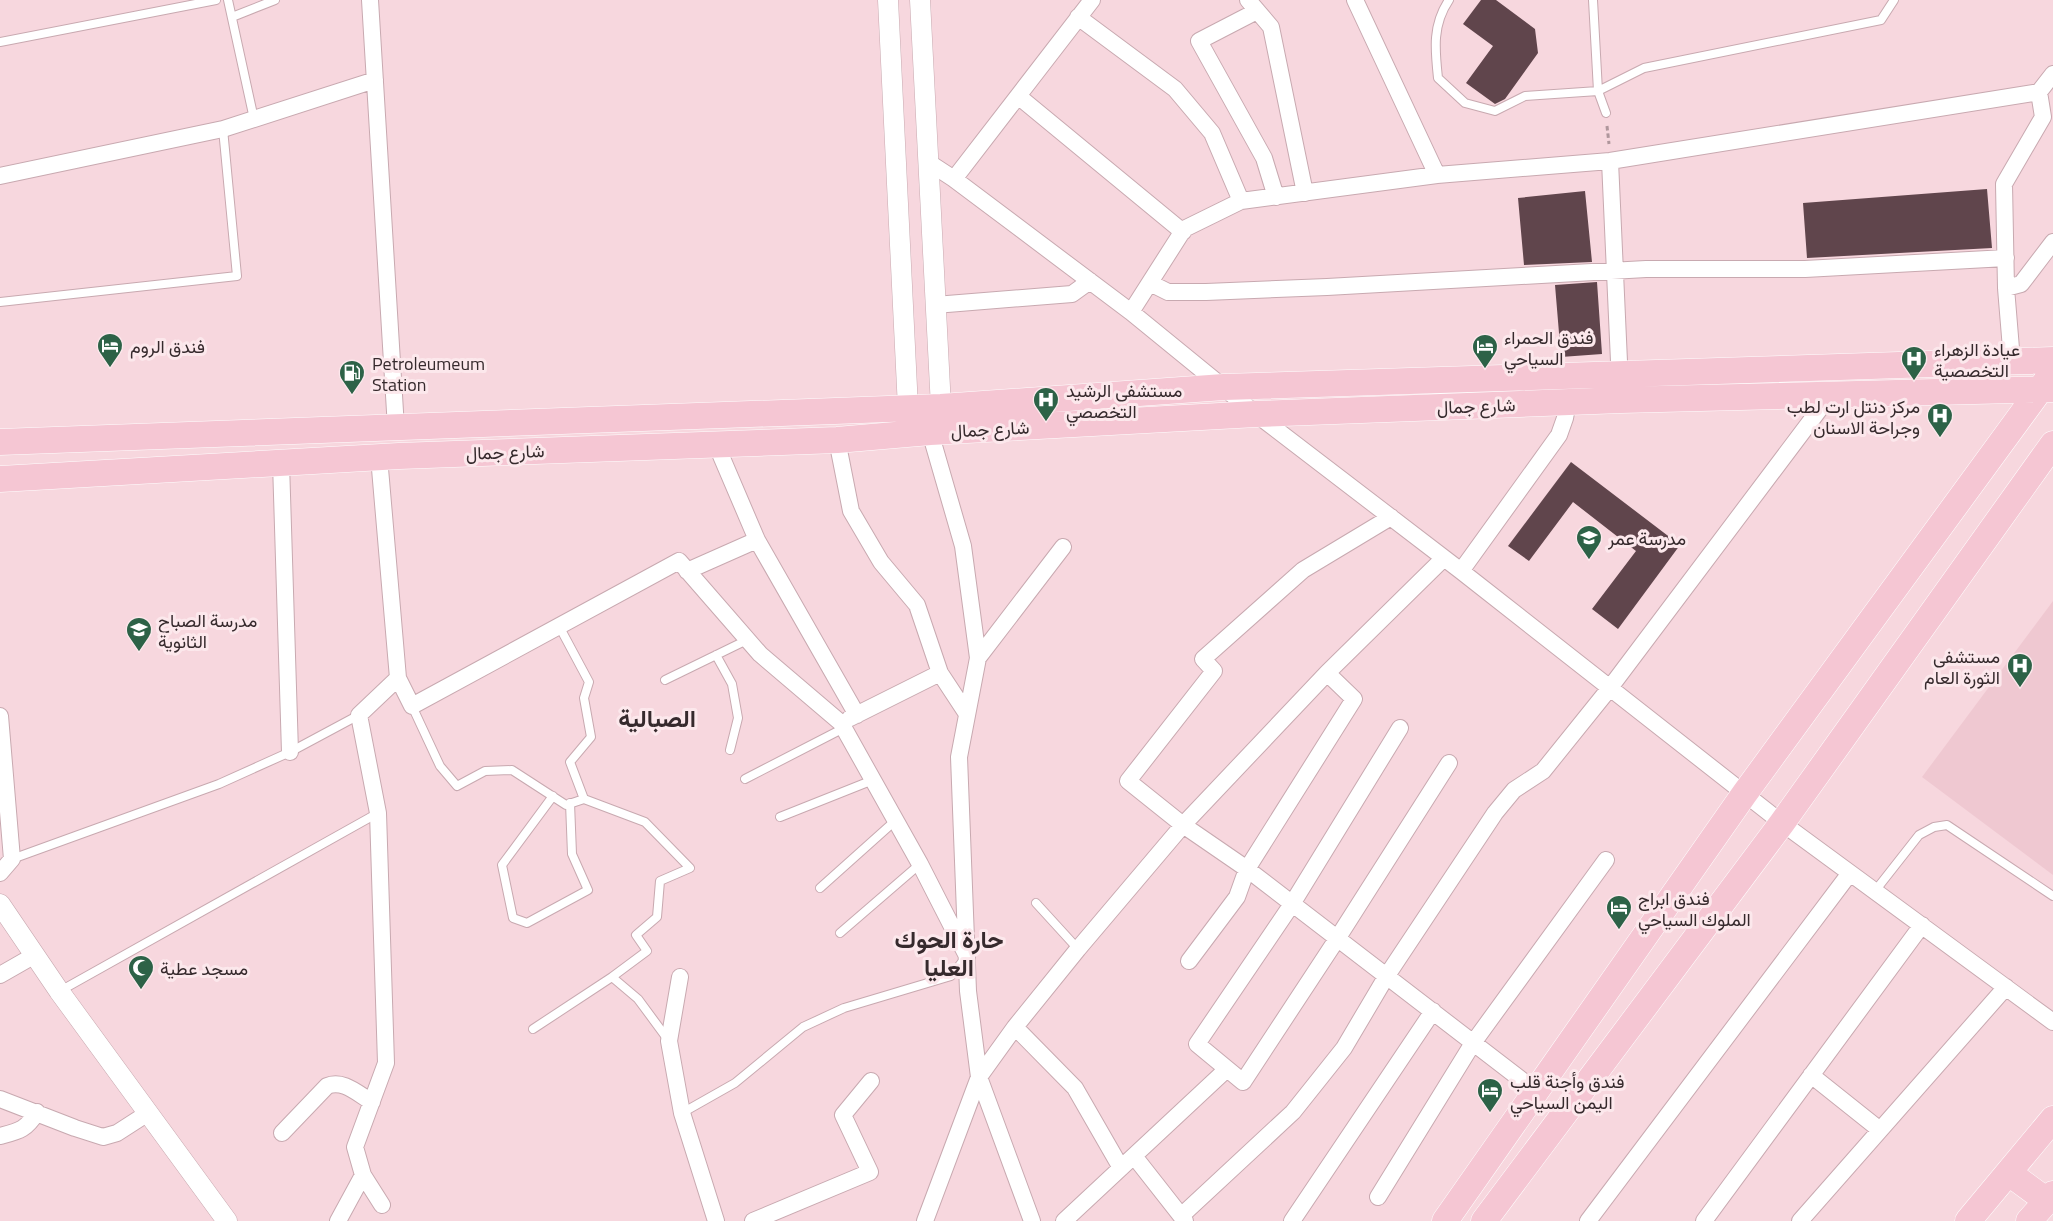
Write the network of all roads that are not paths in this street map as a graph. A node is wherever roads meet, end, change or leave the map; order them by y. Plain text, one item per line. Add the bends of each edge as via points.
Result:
1 (216, 0) edge
2 (228, 0) edge
3 (275, 0) edge
4 (369, 0) edge
5 (888, 0) edge
6 (920, 0) edge
7 (1092, 0) edge
8 (1355, 0) edge
9 (1449, 0) edge
10 (1593, 0) edge
11 (1894, 0) edge
12 (1252, 5) edge
13 (232, 17) junction
14 (1078, 17) junction
15 (0, 42) edge
16 (2053, 74) edge
17 (375, 80) junction
18 (1598, 91) junction
19 (2039, 92) junction
20 (1018, 96) junction
21 (1606, 113) road end
22 (254, 119) junction
23 (223, 129) junction
24 (1610, 161) junction
25 (928, 162) junction
26 (1437, 175) junction
27 (0, 176) edge
28 (954, 179) junction
29 (1305, 193) junction
30 (1276, 197) junction
31 (1241, 201) junction
32 (1183, 232) junction
33 (2053, 242) edge
34 (2006, 258) junction
35 (1615, 271) junction
36 (1090, 281) junction
37 (1150, 282) junction
38 (2006, 288) junction
39 (0, 302) edge
40 (935, 305) junction
41 (1131, 312) junction
42 (2053, 360) edge
43 (2012, 361) junction
44 (1620, 374) junction
45 (2049, 383) edge
46 (1224, 387) junction
47 (1831, 394) junction
48 (1621, 400) junction
49 (1568, 402) junction
50 (941, 407) junction
51 (908, 408) junction
52 (1256, 414) junction
53 (396, 428) junction
54 (930, 432) junction
55 (837, 440) junction
56 (0, 442) edge
57 (716, 444) junction
58 (2053, 444) edge
59 (389, 457) junction
60 (281, 463) junction
61 (0, 479) edge
62 (1391, 517) junction
63 (757, 540) junction
64 (1063, 547) dead end
65 (1444, 558) junction
66 (687, 571) junction
67 (1461, 571) junction
68 (559, 627) junction
69 (747, 639) junction
70 (716, 655) junction
71 (978, 658) junction
72 (1327, 673) junction
73 (940, 674) junction
74 (398, 678) junction
75 (664, 680) dead end
76 (1609, 689) junction
77 (412, 706) junction
78 (967, 714) junction
79 (359, 715) junction
80 (857, 715) junction
81 (0, 716) edge
82 (842, 725) junction
83 (1400, 728) dead end
84 (730, 750) dead end
85 (290, 752) junction
86 (1449, 764) dead end
87 (745, 779) dead end
88 (873, 780) junction
89 (1745, 793) junction
90 (553, 796) junction
91 (584, 799) junction
92 (570, 803) junction
93 (378, 813) junction
94 (780, 817) dead end
95 (896, 820) junction
96 (1782, 823) junction
97 (1184, 825) junction
98 (12, 859) junction
99 (1606, 860) dead end
100 (920, 864) junction
101 (1247, 869) junction
102 (0, 873) edge
103 (1850, 873) junction
104 (820, 888) dead end
105 (1875, 891) junction
106 (2053, 896) edge
107 (1036, 903) dead end
108 (0, 904) edge
109 (1292, 904) junction
110 (1922, 926) junction
111 (840, 933) dead end
112 (1337, 939) junction
113 (1077, 949) junction
114 (35, 955) junction
115 (967, 956) junction
116 (1189, 961) dead end
117 (0, 975) edge
118 (612, 977) junction
119 (1386, 977) junction
120 (680, 978) dead end
121 (2006, 987) junction
122 (59, 991) junction
123 (1433, 1011) junction
124 (2053, 1022) edge
125 (1015, 1027) junction
126 (533, 1029) dead end
127 (669, 1041) junction
128 (1473, 1043) junction
129 (1227, 1069) junction
130 (1811, 1075) junction
131 (979, 1077) junction
132 (871, 1081) dead end
133 (1536, 1091) junction
134 (0, 1098) edge
135 (372, 1102) junction
136 (37, 1112) junction
137 (148, 1113) junction
138 (682, 1113) junction
139 (2053, 1119) edge
140 (1880, 1130) junction
141 (282, 1133) dead end
142 (0, 1136) edge
143 (1134, 1156) junction
144 (1121, 1168) junction
145 (2009, 1173) junction
146 (363, 1175) junction
147 (1378, 1197) dead end
148 (2050, 1198) edge
149 (382, 1205) dead end
150 (1183, 1219) edge
151 (227, 1221) edge
152 (338, 1221) edge
153 (716, 1221) edge
154 (753, 1221) edge
155 (925, 1221) edge
156 (1032, 1221) edge
157 (1064, 1221) edge
158 (1292, 1221) edge
159 (1444, 1221) edge
160 (1484, 1221) edge
161 (1588, 1221) edge
162 (1704, 1221) edge
163 (1800, 1221) edge
164 (1968, 1221) edge
165 (2029, 1221) edge

1 - 15 lane
2 - 13 lane
3 - 13 lane
4 - 17 street
5 - 51 street
6 - 25 street
7 - 14 street
8 - 26 street
9 - 18 lane via 1434,43 1438,78 1465,103 1495,111 1525,96
10 - 18 lane
11 - 18 lane via 1881,20 1644,68
12 - 29 street via 1271,27
12 - 30 street via 1199,41 1264,158
13 - 22 lane
14 - 20 street
14 - 31 street via 1175,88 1212,133
16 - 19 street
17 - 22 street
17 - 53 street
18 - 21 lane
19 - 24 street
19 - 34 street via 2043,117 2004,184
20 - 28 street
20 - 32 street
22 - 23 street
23 - 27 street
23 - 39 lane via 237,276
24 - 26 street
24 - 35 street
25 - 28 street
25 - 40 street
26 - 29 street
28 - 36 street
29 - 30 street
30 - 31 street
31 - 32 street
32 - 37 street
33 - 38 street via 2021,284
34 - 35 street via 1805,269
34 - 38 street
35 - 37 street via 1206,292 1168,292
35 - 44 street
36 - 40 street via 1072,294
36 - 41 street
37 - 41 street
38 - 43 street
40 - 50 street
41 - 46 street
42 - 43 main road, شارع جمال
43 - 44 main road, شارع جمال
44 - 46 main road, شارع جمال
44 - 48 street
45 - 47 main road, شارع جمال
45 - 89 main road
46 - 50 main road, شارع جمال
46 - 52 street
47 - 48 main road, شارع جمال
47 - 76 street
48 - 49 main road, شارع جمال
49 - 52 main road, شارع جمال
49 - 67 street via 1559,435
50 - 51 main road, شارع جمال
51 - 53 main road, شارع جمال
52 - 54 main road, شارع جمال
52 - 62 street
53 - 56 main road, شارع جمال
53 - 59 main road
54 - 55 main road, شارع جمال
54 - 71 street via 963,546
55 - 57 main road, شارع جمال
55 - 73 street via 851,511 881,562 917,605
57 - 59 main road, شارع جمال
57 - 63 street
58 - 96 main road
59 - 60 main road, شارع جمال
59 - 74 street
60 - 61 main road, شارع جمال
60 - 85 street
62 - 65 street
62 - 97 street via 1304,570 1203,659 1214,672 1128,781
63 - 66 street
63 - 80 street
64 - 71 street
65 - 67 street
65 - 72 street
66 - 68 street via 679,561
66 - 69 street
67 - 76 street
68 - 77 street
68 - 91 lane via 589,682 584,698 591,737 570,762
69 - 70 lane
69 - 82 street
70 - 75 lane
70 - 84 lane via 732,684 738,718
71 - 78 street
72 - 97 street
72 - 101 street via 1354,699
73 - 78 street
73 - 80 street
74 - 77 street
74 - 79 street
76 - 89 street
76 - 119 street via 1543,771 1514,790 1495,813
77 - 90 lane via 440,766 457,786 485,771 512,770
78 - 115 street via 959,757
79 - 85 lane
79 - 93 street
80 - 82 street
81 - 98 street
82 - 87 lane
82 - 88 street
83 - 109 street
85 - 98 lane via 219,784
86 - 112 street
88 - 94 lane
88 - 95 street
89 - 96 street
89 - 133 main road
90 - 92 lane via 566,805
90 - 92 lane via 502,865 513,918 527,923 588,890 572,854
91 - 92 lane
91 - 118 lane via 645,822 690,868 660,881 657,916 636,935 648,951
93 - 122 lane
93 - 135 street via 386,1063
95 - 100 street
95 - 104 lane
96 - 103 street
96 - 160 main road
97 - 101 street
97 - 113 street
98 - 102 street
99 - 128 street
100 - 111 lane
100 - 115 street
101 - 109 street
101 - 116 street via 1237,897
103 - 105 street
103 - 161 street
105 - 106 lane via 1919,835 1947,825
105 - 110 street
107 - 113 lane
108 - 114 street
109 - 112 street
109 - 129 street via 1197,1044
110 - 121 street
110 - 130 street
112 - 119 street
112 - 129 street via 1243,1082
113 - 125 street
114 - 117 street
114 - 122 street
115 - 131 street
115 - 138 lane via 951,976 844,1008 803,1027 735,1083
118 - 126 lane
118 - 127 lane via 638,999
119 - 123 street
119 - 150 street via 1344,1048 1293,1112
120 - 127 street
121 - 124 street
121 - 140 street
122 - 137 street
123 - 128 street
123 - 158 street
125 - 131 street
125 - 144 street via 1076,1088
127 - 138 street
128 - 133 street
128 - 147 street
129 - 143 street
130 - 140 street
130 - 162 street
131 - 155 street
131 - 156 street
132 - 154 street via 843,1115 870,1172
133 - 159 main road
134 - 136 street
135 - 141 street via 334,1083
135 - 146 street via 355,1147
136 - 137 street via 103,1137 117,1133
136 - 142 street via 20,1131
137 - 151 street
138 - 153 street
139 - 145 main road
140 - 163 street
143 - 144 street
143 - 150 street
144 - 157 street
145 - 148 main road
145 - 164 main road
146 - 149 street
146 - 152 street
148 - 165 main road

